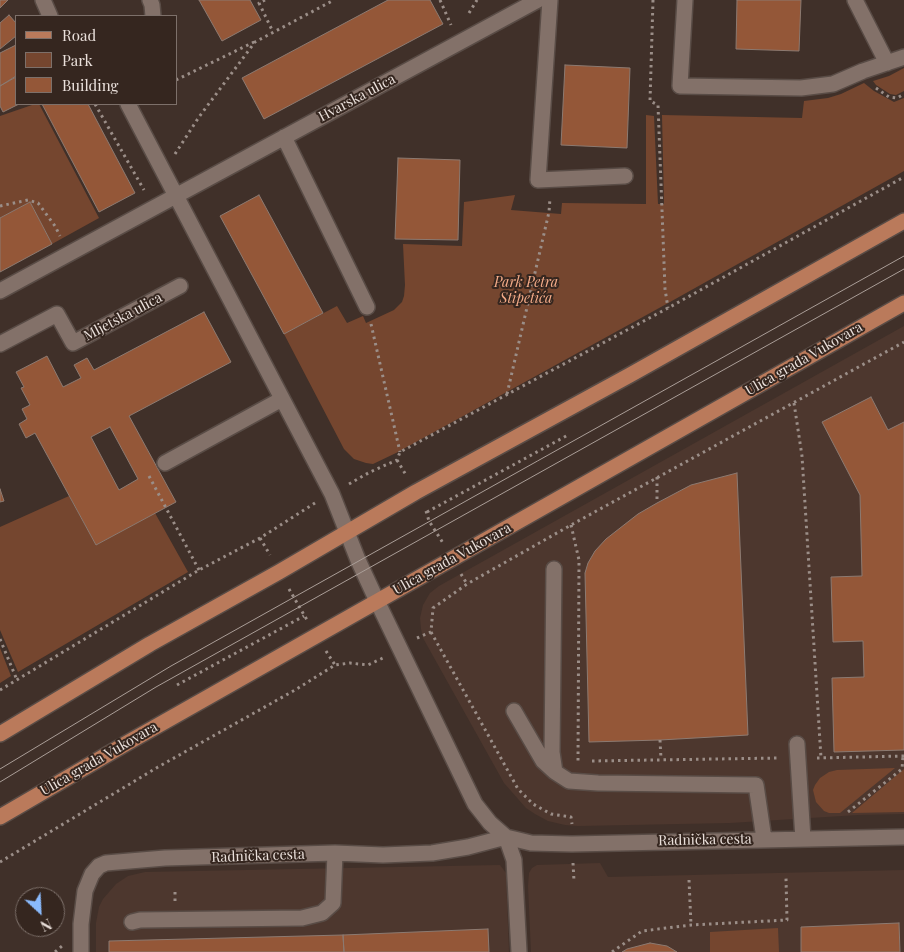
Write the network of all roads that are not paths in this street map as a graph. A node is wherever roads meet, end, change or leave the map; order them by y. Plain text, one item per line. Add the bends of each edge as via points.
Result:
1 (43, 0) edge
2 (150, 0) edge
3 (538, 0) edge
4 (550, 0) edge
5 (685, 0) edge
6 (856, 0) edge
7 (50, 15) edge
8 (153, 15) edge
9 (904, 57) edge
10 (887, 63) junction
11 (129, 105) edge
12 (284, 137) junction
13 (625, 176) dead end
14 (176, 196) junction
15 (904, 221) edge
16 (180, 286) dead end
17 (0, 291) edge
18 (904, 303) edge
19 (367, 306) road end
20 (0, 344) edge
21 (282, 398) junction
22 (165, 462) dead end
23 (348, 532) junction
24 (554, 569) dead end
25 (377, 601) junction
26 (514, 711) dead end
27 (0, 734) edge
28 (797, 751) road end
29 (555, 772) junction
30 (0, 817) edge
31 (904, 836) edge
32 (506, 837) junction
33 (764, 839) junction
34 (803, 839) junction
35 (335, 853) junction
36 (132, 922) dead end
37 (82, 952) edge
38 (519, 952) edge

1 - 7 street
2 - 8 street
3 - 12 street, Hvarska ulica
4 - 13 street via 538,180
5 - 10 street via 680,86 801,88 833,84
6 - 10 street
9 - 10 street
11 - 14 street
12 - 14 street, Hvarska ulica
12 - 19 street
14 - 17 street, Hvarska ulica
14 - 21 street
15 - 23 main road
16 - 20 street, Mljetska ulica via 73,343 57,314
18 - 25 main road, Ulica grada Vukovara
21 - 22 street
21 - 23 street
23 - 25 street, Radnička cesta
23 - 27 main road via 150,644
24 - 29 street via 552,752
25 - 30 main road, Ulica grada Vukovara
25 - 32 street, Radnička cesta via 475,804
26 - 29 street via 543,761
28 - 34 street
29 - 33 street via 569,782 756,785
31 - 34 street, Radnička cesta
32 - 33 street, Radnička cesta via 531,844
32 - 35 street, Radnička cesta via 432,853
32 - 38 street via 514,860
33 - 34 street, Radnička cesta
35 - 36 street via 333,903 322,913 302,918
35 - 37 street, Radnička cesta via 106,862 92,874 85,892

